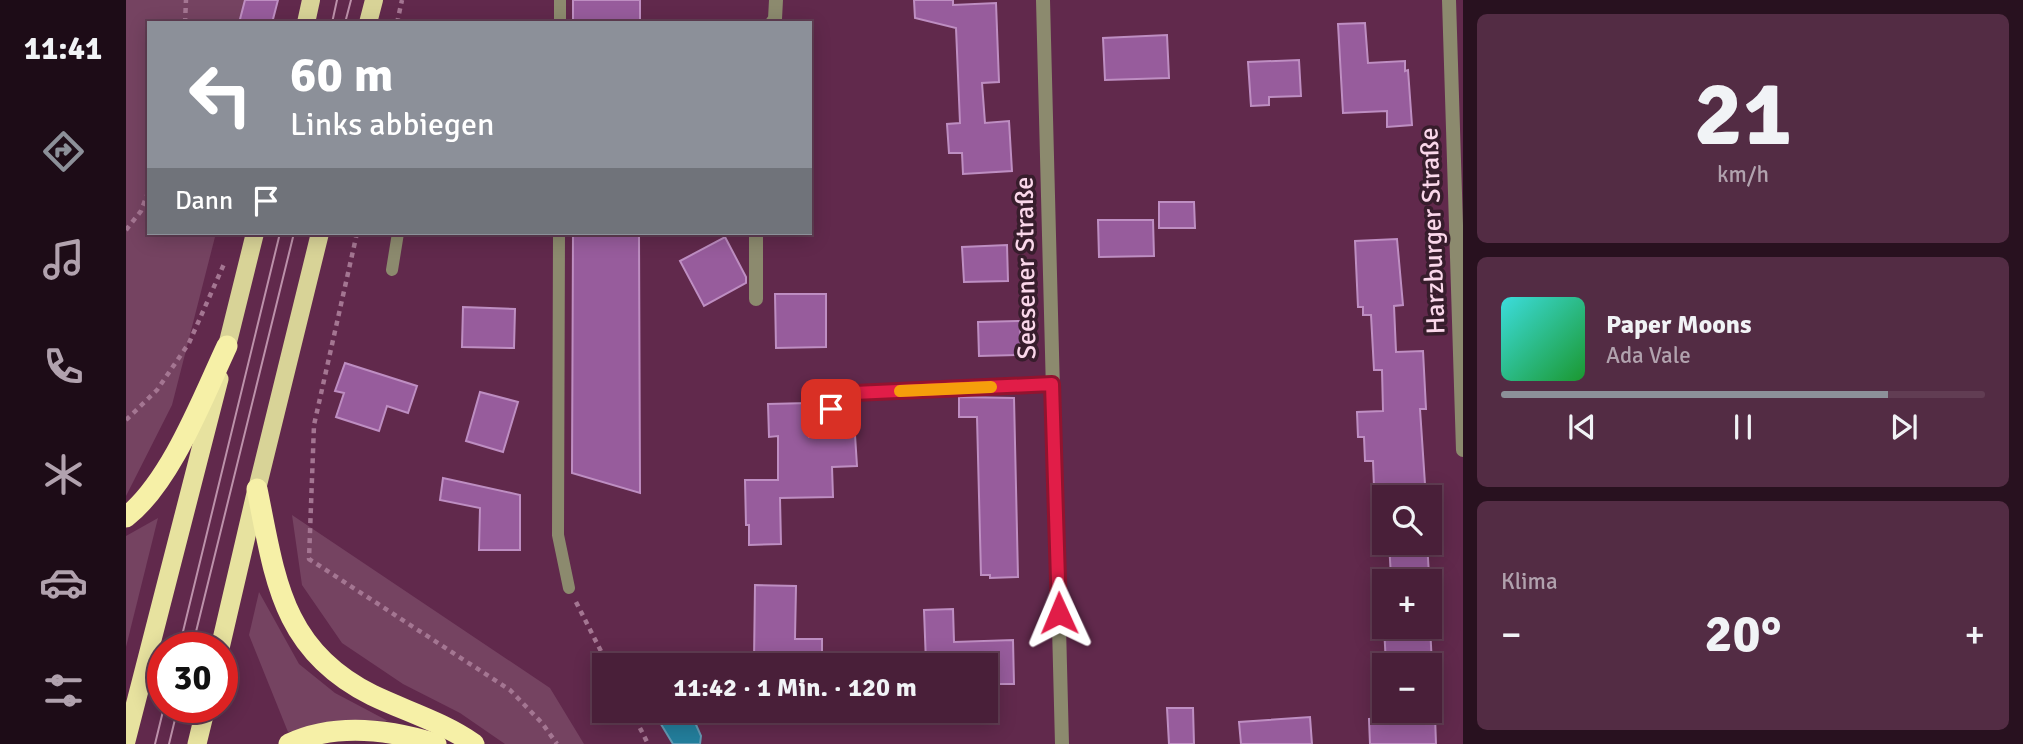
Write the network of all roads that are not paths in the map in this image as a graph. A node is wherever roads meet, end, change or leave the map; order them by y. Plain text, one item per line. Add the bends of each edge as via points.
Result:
1 (311, 0) edge
2 (374, 0) edge
3 (560, 0) edge
4 (776, 0) edge
5 (1043, 0) edge
6 (1454, 7) edge
7 (306, 21) edge
8 (369, 21) edge
9 (560, 21) edge
10 (774, 21) edge
11 (255, 235) edge
12 (320, 235) edge
13 (398, 235) edge
14 (559, 235) edge
15 (756, 235) edge
16 (392, 270) dead end
17 (756, 299) dead end
18 (227, 346) junction
19 (1052, 384) junction
20 (831, 409) dead end
21 (1463, 450) edge
22 (257, 489) junction
23 (126, 517) edge
24 (569, 588) road end
25 (224, 632) edge
26 (202, 723) edge
27 (126, 741) edge
28 (197, 744) edge
29 (289, 744) edge
30 (436, 744) edge
31 (474, 744) edge
32 (1062, 744) edge

1 - 7 main road
2 - 8 main road
3 - 9 lane
4 - 10 street
5 - 19 street, Seesener Straße
6 - 21 street, Harzburger Straße
11 - 18 main road
12 - 22 main road
13 - 16 lane
14 - 24 lane via 558,536
15 - 17 street
18 - 23 highway via 180,445
18 - 27 highway
19 - 20 lane via 854,393
19 - 32 street, Seesener Straße
22 - 25 highway
22 - 31 highway via 282,602 314,653 370,694
26 - 28 highway
29 - 30 highway via 328,732 357,730 399,733

